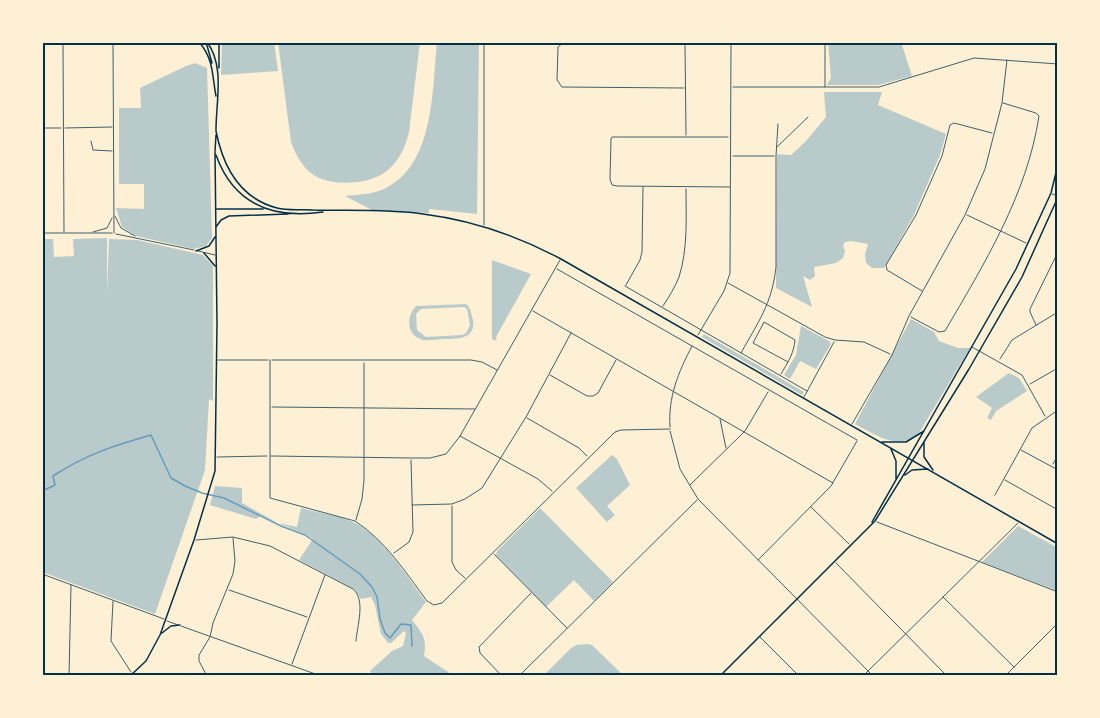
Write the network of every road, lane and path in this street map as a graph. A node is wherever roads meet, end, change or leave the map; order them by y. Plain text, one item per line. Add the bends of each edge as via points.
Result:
1 (63, 42) edge
2 (113, 42) edge
3 (199, 42) edge
4 (206, 42) edge
5 (219, 42) edge
6 (484, 42) edge
7 (564, 42) edge
8 (685, 42) edge
9 (731, 42) edge
10 (825, 42) edge
11 (1007, 60) junction
12 (212, 64) junction
13 (1058, 64) edge
14 (218, 72) junction
15 (731, 87) junction
16 (825, 87) junction
17 (684, 88) junction
18 (216, 97) junction
19 (1002, 103) junction
20 (808, 117) dead end
21 (778, 124) dead end
22 (114, 127) junction
23 (42, 128) edge
24 (63, 128) junction
25 (216, 131) junction
26 (994, 134) junction
27 (686, 137) junction
28 (730, 137) junction
29 (91, 141) dead end
30 (776, 148) junction
31 (114, 151) junction
32 (215, 152) junction
33 (730, 156) junction
34 (776, 156) junction
35 (1058, 164) edge
36 (643, 187) junction
37 (686, 187) junction
38 (730, 187) junction
39 (1051, 193) junction
40 (1058, 196) edge
41 (277, 208) junction
42 (216, 209) junction
43 (266, 209) junction
44 (327, 211) junction
45 (303, 214) junction
46 (114, 215) junction
47 (965, 215) junction
48 (484, 227) junction
49 (216, 228) junction
50 (1001, 231) junction
51 (64, 232) junction
52 (42, 233) edge
53 (92, 233) junction
54 (114, 234) junction
55 (215, 237) junction
56 (137, 238) junction
57 (1028, 243) junction
58 (196, 251) junction
59 (204, 252) junction
60 (1058, 252) edge
61 (216, 255) junction
62 (561, 259) junction
63 (216, 267) junction
64 (556, 268) junction
65 (727, 283) junction
66 (923, 291) junction
67 (768, 304) junction
68 (662, 308) junction
69 (531, 310) junction
70 (1058, 312) edge
71 (909, 316) junction
72 (1036, 325) junction
73 (702, 330) junction
74 (571, 333) junction
75 (697, 337) junction
76 (835, 340) junction
77 (692, 346) junction
78 (972, 347) junction
79 (980, 351) junction
80 (741, 353) junction
81 (892, 355) junction
82 (617, 358) junction
83 (216, 360) junction
84 (270, 360) junction
85 (364, 361) junction
86 (999, 361) junction
87 (788, 362) junction
88 (1058, 368) edge
89 (497, 370) junction
90 (549, 375) junction
91 (780, 375) junction
92 (1029, 386) junction
93 (769, 390) junction
94 (807, 391) junction
95 (672, 392) junction
96 (803, 398) junction
97 (270, 407) junction
98 (363, 407) junction
99 (475, 409) junction
100 (1058, 410) edge
101 (526, 417) junction
102 (720, 417) junction
103 (1046, 417) junction
104 (851, 425) junction
105 (670, 429) junction
106 (926, 429) junction
107 (745, 431) junction
108 (460, 436) junction
109 (924, 441) junction
110 (881, 442) junction
111 (890, 447) junction
112 (1020, 449) junction
113 (726, 450) junction
114 (1058, 455) edge
115 (270, 456) junction
116 (215, 457) junction
117 (908, 457) junction
118 (365, 458) junction
119 (411, 458) junction
120 (502, 458) junction
121 (588, 458) junction
122 (913, 460) junction
123 (1052, 466) junction
124 (929, 469) junction
125 (1058, 470) edge
126 (934, 472) junction
127 (902, 477) junction
128 (1003, 479) junction
129 (896, 480) junction
130 (833, 483) junction
131 (689, 487) junction
132 (553, 492) junction
133 (994, 495) dead end
134 (698, 499) junction
135 (452, 504) junction
136 (412, 505) junction
137 (811, 506) junction
138 (1058, 510) edge
139 (356, 521) junction
140 (873, 521) junction
141 (1019, 521) junction
142 (233, 537) junction
143 (194, 540) junction
144 (1058, 544) edge
145 (851, 546) junction
146 (493, 553) junction
147 (392, 555) junction
148 (758, 560) junction
149 (835, 562) junction
150 (978, 562) junction
151 (42, 574) edge
152 (326, 575) junction
153 (466, 579) junction
154 (71, 585) junction
155 (227, 589) junction
156 (1058, 592) edge
157 (531, 593) junction
158 (943, 597) junction
159 (796, 599) junction
160 (113, 600) junction
161 (309, 618) junction
162 (165, 620) junction
163 (1058, 623) edge
164 (180, 626) junction
165 (567, 629) junction
166 (906, 634) junction
167 (160, 635) junction
168 (210, 637) junction
169 (759, 637) junction
170 (356, 641) dead end
171 (291, 665) junction
172 (1014, 667) junction
173 (868, 671) junction
174 (134, 675) edge
175 (69, 676) edge
176 (130, 676) edge
177 (207, 676) edge
178 (321, 676) edge
179 (502, 676) edge
180 (519, 676) edge
181 (722, 676) edge
182 (799, 676) edge
183 (863, 676) edge
184 (873, 676) edge
185 (948, 676) edge
186 (1005, 676) edge

1 - 24 street
2 - 22 street
3 - 12 main road
4 - 12 main road
4 - 14 main road
5 - 14 main road
6 - 48 street
7 - 17 street via 558,47 557,82 562,87
8 - 17 street
9 - 15 street
10 - 16 street
11 - 13 street
11 - 16 street via 970,59 879,87
11 - 19 street
12 - 18 main road
14 - 18 main road
15 - 16 street
15 - 28 street
17 - 27 street
18 - 25 main road
19 - 26 street
19 - 50 street via 1036,112 1039,118 1022,185
20 - 30 street
21 - 30 street
22 - 24 street
22 - 31 street
23 - 24 street
24 - 51 street
25 - 32 main road
25 - 41 main road via 225,165 236,183 252,197
26 - 47 street via 985,170
26 - 66 street via 954,123 949,126 942,156 916,215 886,267
27 - 28 street
27 - 36 street via 612,137 610,179 614,186
28 - 33 street
29 - 31 street via 93,150
30 - 34 street
31 - 46 street
32 - 42 main road
32 - 43 main road via 235,188
33 - 34 street
33 - 38 street
34 - 67 street via 776,267
35 - 39 main road
36 - 37 street
36 - 68 street via 642,252 625,286
37 - 38 street
37 - 68 street via 681,268
38 - 65 street via 731,262
39 - 40 street
39 - 57 main road
40 - 79 main road via 1022,277
41 - 43 main road
41 - 44 main road
42 - 43 main road
42 - 49 main road
43 - 45 main road
44 - 45 main road
44 - 48 main road via 414,213
45 - 49 main road via 229,216
46 - 53 street via 107,228
46 - 54 street
46 - 56 street via 123,230
47 - 50 street
47 - 66 street
48 - 62 main road
49 - 55 main road
50 - 57 street
50 - 71 street via 945,331 939,332
51 - 52 street
51 - 53 street
53 - 54 street
54 - 56 street
55 - 58 main road via 209,246
55 - 61 main road
56 - 58 street
57 - 78 main road
58 - 59 street
59 - 61 street
59 - 63 main road
60 - 72 street via 1030,309
61 - 63 main road
62 - 64 street
62 - 75 main road
63 - 83 main road
64 - 69 street
64 - 77 street
65 - 67 street
65 - 73 street
66 - 71 street
67 - 76 street
67 - 80 street
68 - 73 street
69 - 74 street
69 - 89 street
70 - 72 street
71 - 81 street
72 - 86 street via 1012,340
73 - 75 street
73 - 80 street
74 - 82 street
74 - 90 street
75 - 96 main road
76 - 81 street via 864,342
76 - 94 street
77 - 93 street
77 - 95 street
78 - 79 street
78 - 106 main road
79 - 86 street
79 - 109 main road
80 - 91 street
81 - 104 street
82 - 90 street via 593,396
82 - 95 street
83 - 84 street
83 - 116 main road
84 - 85 street
84 - 97 street
85 - 89 street via 471,360
85 - 98 street
86 - 92 street via 1022,375
87 - 87 street via 795,340 764,322 753,343
87 - 91 street
88 - 92 street
89 - 99 street
90 - 101 street
91 - 94 street
92 - 103 street
93 - 107 street
93 - 130 street via 857,440
94 - 96 street
95 - 102 street
95 - 105 street
96 - 104 main road
97 - 98 street
97 - 115 street
98 - 99 street
98 - 118 street
99 - 108 street
100 - 103 street
101 - 120 street
101 - 121 street via 579,448
102 - 107 street
102 - 113 street
103 - 112 street via 1032,428
104 - 110 main road
105 - 121 street via 618,431
105 - 131 street via 680,470
106 - 110 main road via 906,442
106 - 117 main road
107 - 113 street
107 - 130 street
108 - 119 street via 444,455
108 - 120 street
109 - 122 main road
109 - 126 main road via 924,458
110 - 111 main road
111 - 117 main road
111 - 129 main road via 896,461
112 - 123 street
112 - 128 street
113 - 131 street
114 - 123 street
115 - 116 street
115 - 118 street
115 - 139 street via 271,499
116 - 143 main road via 211,488
117 - 122 main road
117 - 129 main road
118 - 119 street
118 - 139 street
119 - 136 street
120 - 132 street
120 - 135 street via 482,488
121 - 132 street
122 - 124 main road
122 - 127 main road
123 - 125 street
124 - 126 main road
124 - 127 main road via 912,470
126 - 141 main road
127 - 140 main road
128 - 133 street
128 - 138 street
129 - 140 main road
130 - 137 street
131 - 134 street
132 - 146 street
134 - 148 street
134 - 165 street
135 - 136 street
135 - 153 street via 452,562
136 - 147 street via 411,538
137 - 145 street
137 - 148 street
139 - 147 street
140 - 145 main road
140 - 150 street
141 - 144 main road
141 - 150 street
142 - 143 street
142 - 152 street via 270,546
142 - 155 street via 236,561
143 - 162 main road
145 - 149 main road
146 - 153 street
146 - 157 street
147 - 153 street via 434,605 442,603
148 - 159 street
149 - 159 main road
149 - 166 street
150 - 156 street
150 - 158 street
151 - 154 street
152 - 161 street
152 - 170 street via 360,596
154 - 160 street
154 - 175 street
155 - 161 street
155 - 168 street
157 - 165 street
157 - 179 street via 480,644 480,652
158 - 166 street
158 - 172 street
159 - 169 main road
159 - 173 street
160 - 162 street
160 - 174 street via 111,641
161 - 171 street
162 - 164 street
162 - 167 main road
163 - 172 street
164 - 167 main road via 168,627
164 - 168 street
165 - 180 street
166 - 173 street
166 - 185 street
167 - 174 main road
168 - 171 street
168 - 177 street via 199,658
169 - 181 main road
169 - 182 street
171 - 178 street
172 - 186 street
173 - 183 street
173 - 184 street
174 - 176 main road

